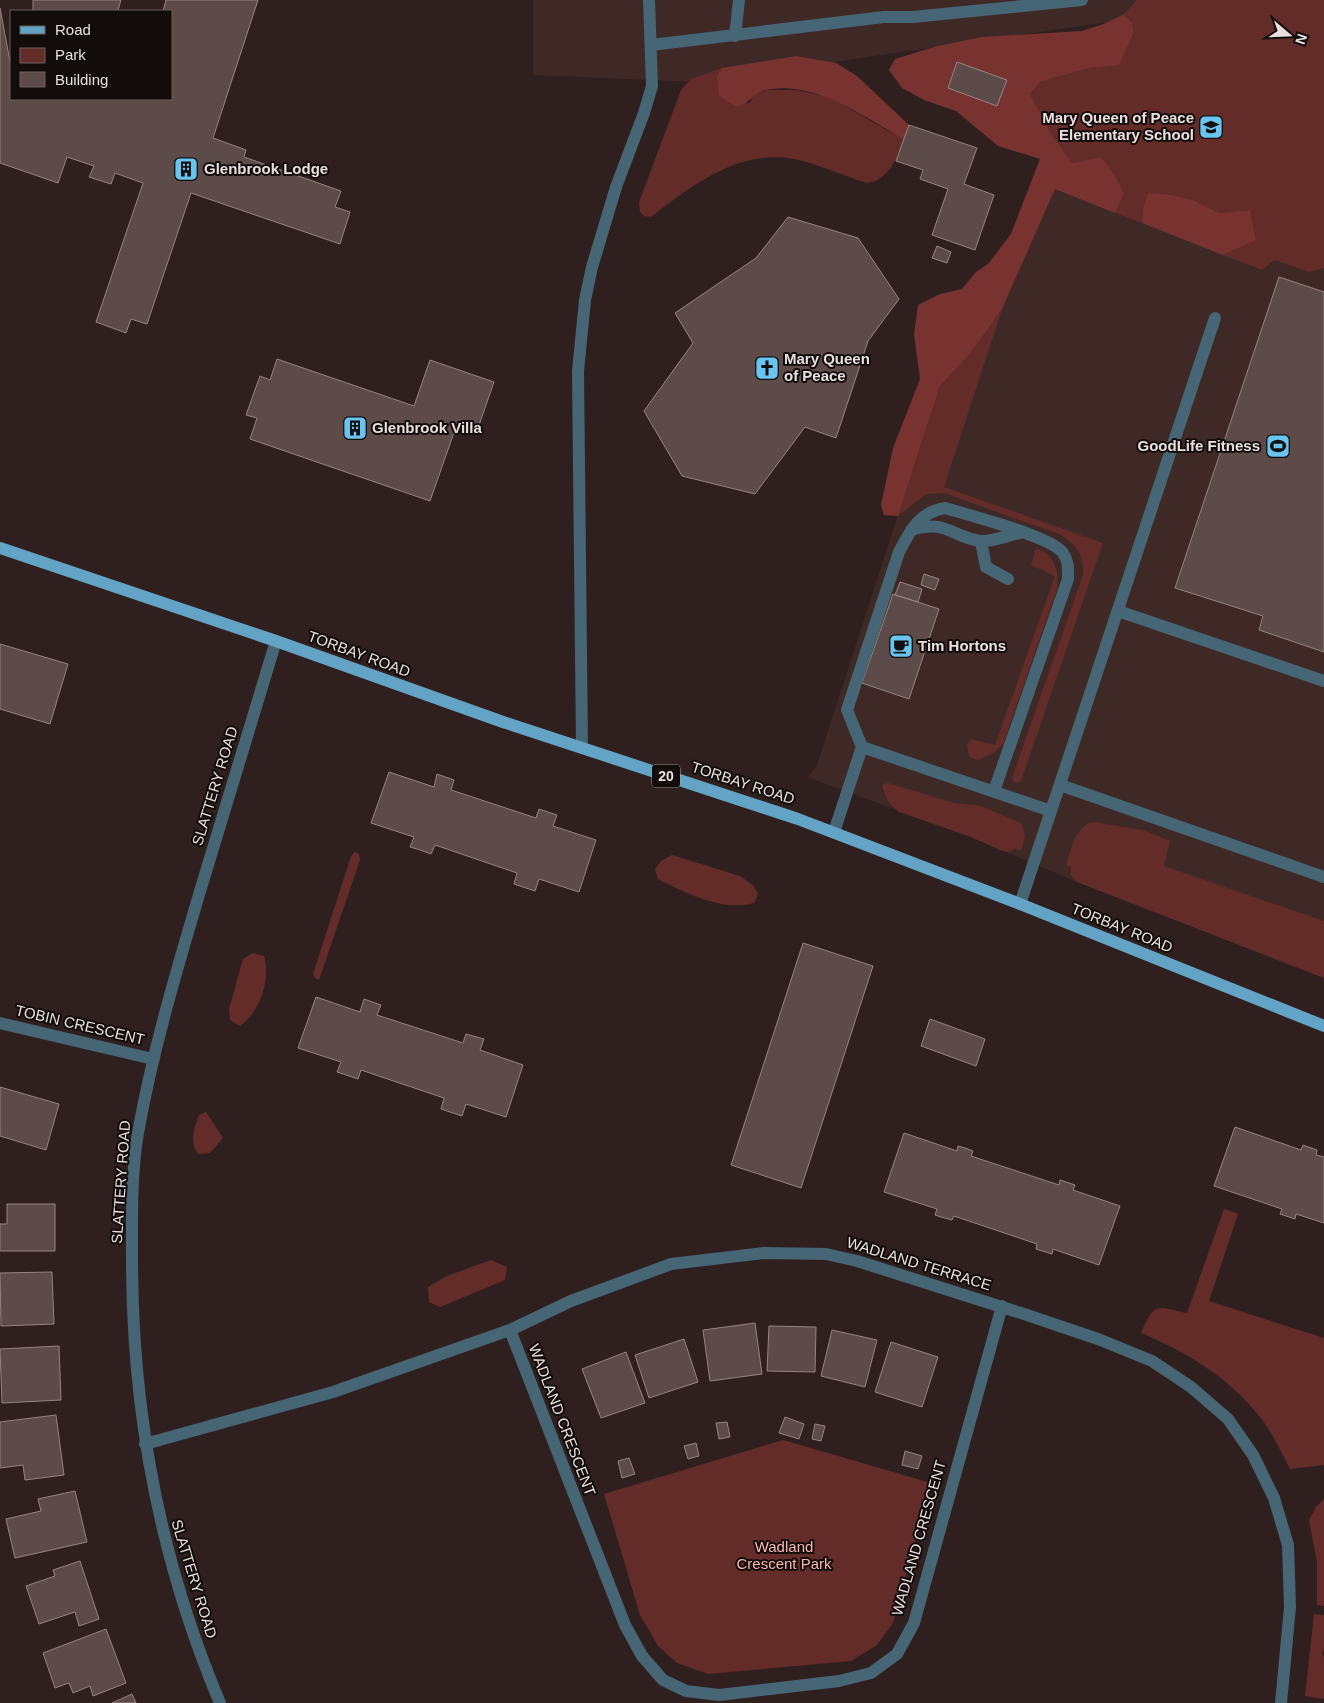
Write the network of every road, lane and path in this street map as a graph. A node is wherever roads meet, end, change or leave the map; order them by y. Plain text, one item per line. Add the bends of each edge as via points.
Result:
1 (648, 0) edge
2 (739, 0) edge
3 (1082, 0) edge
4 (982, 5) edge
5 (735, 36) junction
6 (651, 45) junction
7 (1215, 318) dead end
8 (910, 531) junction
9 (1022, 532) junction
10 (981, 541) junction
11 (0, 548) edge
12 (1008, 579) dead end
13 (1118, 611) junction
14 (276, 641) junction
15 (1324, 681) edge
16 (862, 747) junction
17 (582, 748) junction
18 (1060, 785) junction
19 (994, 791) junction
20 (1051, 811) junction
21 (834, 832) junction
22 (1324, 877) edge
23 (1020, 904) junction
24 (0, 1023) edge
25 (1324, 1026) edge
26 (153, 1059) junction
27 (1002, 1306) junction
28 (510, 1330) junction
29 (146, 1444) junction
30 (220, 1703) edge
31 (1281, 1703) edge

1 - 6 street
2 - 5 street
3 - 4 street
4 - 5 street
5 - 6 street
6 - 17 street via 652,86 616,186 585,300 578,372
7 - 13 street
8 - 9 street via 922,516 945,508
8 - 10 street via 927,526 940,527
8 - 16 street via 899,552 847,710
9 - 10 street
9 - 19 street via 1046,540 1062,551 1068,564 1068,579
10 - 12 street via 986,567
11 - 14 main road, TORBAY ROAD / 20
13 - 15 street
13 - 18 street
14 - 17 main road, TORBAY ROAD / 20
14 - 26 street, SLATTERY ROAD via 168,999
16 - 19 street
16 - 21 street
17 - 21 main road, TORBAY ROAD / 20
18 - 20 street
18 - 22 street
19 - 20 street
20 - 23 street
21 - 23 main road, TORBAY ROAD / 20
23 - 25 main road, TORBAY ROAD / 20
24 - 26 street, TOBIN CRESCENT
26 - 29 street, SLATTERY ROAD via 138,1136 132,1206 132,1302
27 - 28 street, WADLAND TERRACE via 826,1254 764,1253 671,1264 571,1301
27 - 28 street, WADLAND CRESCENT via 914,1623 897,1654 871,1674 839,1681 719,1695 686,1691 663,1680 642,1656 625,1625
27 - 31 street via 1152,1361 1191,1387 1228,1419 1253,1455 1274,1498 1288,1546 1290,1607
28 - 29 street via 333,1392
29 - 30 street, SLATTERY ROAD via 169,1558 191,1629

